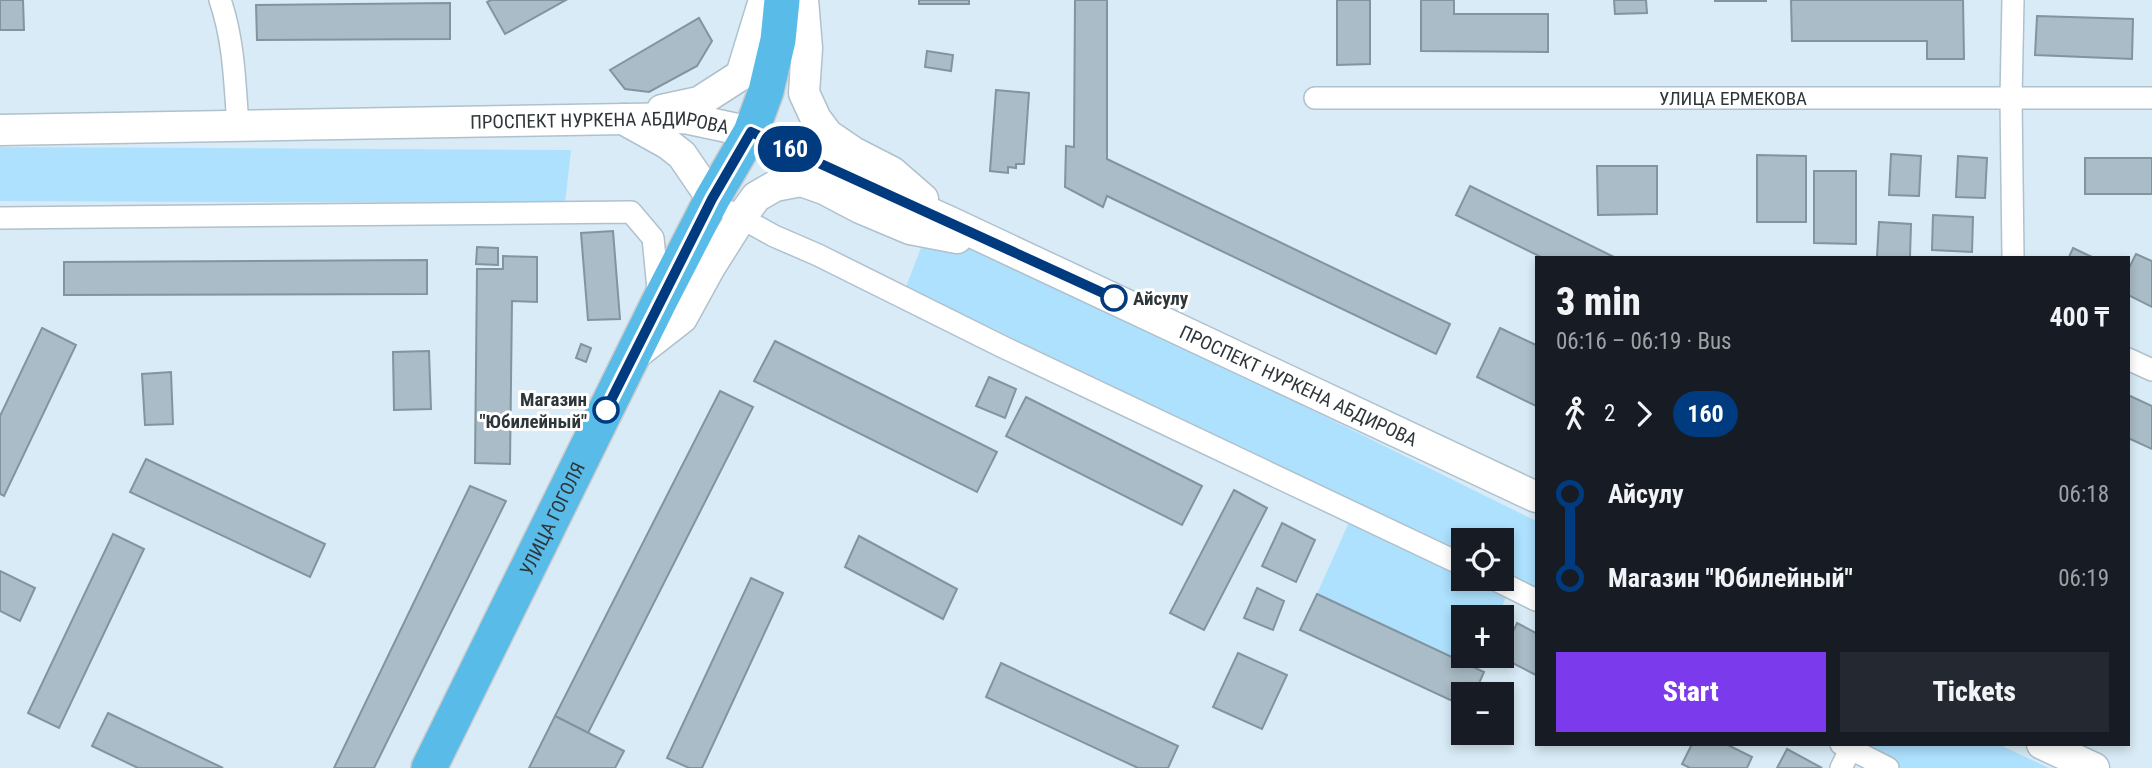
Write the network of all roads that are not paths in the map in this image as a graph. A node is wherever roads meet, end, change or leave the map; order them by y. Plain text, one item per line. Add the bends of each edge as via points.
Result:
1 (220, 0) edge
2 (764, 0) edge
3 (782, 0) edge
4 (803, 0) edge
5 (2012, 0) edge
6 (2152, 97) edge
7 (1315, 98) dead end
8 (2011, 98) junction
9 (632, 119) junction
10 (238, 127) junction
11 (0, 130) edge
12 (751, 132) junction
13 (712, 199) junction
14 (0, 218) edge
15 (741, 218) junction
16 (950, 222) junction
17 (996, 243) junction
18 (2013, 256) edge
19 (659, 302) junction
20 (632, 357) junction
21 (2130, 360) edge
22 (2152, 370) edge
23 (1535, 497) edge
24 (1451, 559) edge
25 (1514, 589) edge
26 (1535, 600) edge
27 (1848, 746) edge
28 (1850, 746) edge
29 (2046, 746) edge
30 (429, 768) edge
31 (1841, 768) edge
32 (1888, 768) edge
33 (2094, 768) edge

1 - 10 street via 227,18
2 - 9 main road via 741,75 699,102
3 - 12 highway, УЛИЦА ГОГОЛЯ via 778,40
4 - 16 main road via 804,93 816,119 828,135 892,173
5 - 8 street
6 - 8 street, УЛИЦА ЕРМЕКОВА
7 - 8 street, УЛИЦА ЕРМЕКОВА
8 - 18 street
9 - 10 main road, ПРОСПЕКТ НУРКЕНА АБДИРОВА
9 - 12 main road, ПРОСПЕКТ НУРКЕНА АБДИРОВА via 685,118
9 - 13 main road via 682,155
10 - 11 main road, ПРОСПЕКТ НУРКЕНА АБДИРОВА
12 - 13 highway, УЛИЦА ГОГОЛЯ
12 - 16 main road, ПРОСПЕКТ НУРКЕНА АБДИРОВА
13 - 15 street
13 - 19 highway, УЛИЦА ГОГОЛЯ
14 - 19 street via 631,212 653,238
15 - 17 main road via 756,197 775,186 802,181 910,229
15 - 20 main road via 682,318
15 - 24 street
16 - 17 main road, ПРОСПЕКТ НУРКЕНА АБДИРОВА
17 - 23 main road, ПРОСПЕКТ НУРКЕНА АБДИРОВА
19 - 20 highway, УЛИЦА ГОГОЛЯ
20 - 30 highway, УЛИЦА ГОГОЛЯ
21 - 22 street
25 - 26 street
27 - 31 street
28 - 32 street
29 - 33 main road

